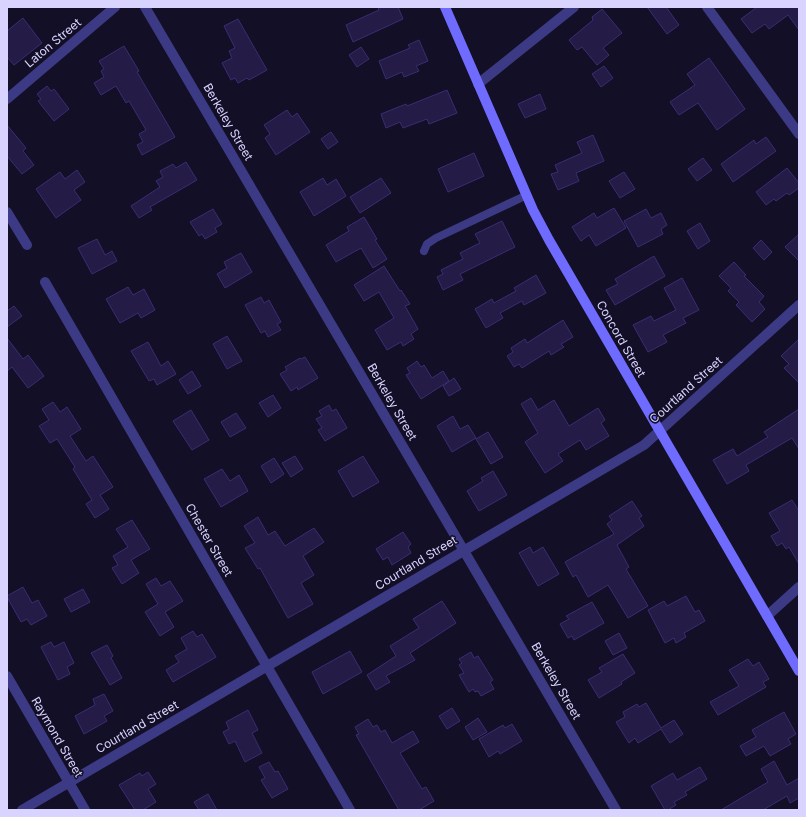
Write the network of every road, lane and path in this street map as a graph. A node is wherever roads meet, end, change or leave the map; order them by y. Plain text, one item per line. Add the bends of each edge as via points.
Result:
1 (115, 7) edge
2 (145, 7) edge
3 (444, 7) edge
4 (574, 7) edge
5 (710, 8) edge
6 (478, 84) junction
7 (7, 99) edge
8 (799, 134) edge
9 (527, 195) junction
10 (7, 212) edge
11 (27, 245) dead end
12 (424, 251) dead end
13 (45, 282) dead end
14 (799, 304) edge
15 (660, 431) junction
16 (464, 549) junction
17 (799, 587) edge
18 (767, 616) junction
19 (267, 666) junction
20 (799, 671) edge
21 (7, 676) edge
22 (69, 782) junction
23 (22, 810) edge
24 (86, 810) edge
25 (350, 810) edge
26 (616, 810) edge

1 - 7 street, Laton Street
2 - 16 street, Berkeley Street
3 - 6 main road, Concord Street
4 - 6 street
5 - 8 street
6 - 9 main road, Concord Street
9 - 12 lane via 436,238 427,244
9 - 15 main road, Concord Street via 549,240
10 - 11 street
13 - 19 street, Chester Street
14 - 15 street, Courtland Street
15 - 16 street, Courtland Street via 644,444
15 - 18 main road, Concord Street
16 - 19 street, Courtland Street
16 - 26 street, Berkeley Street
17 - 18 street
18 - 20 main road, Concord Street
19 - 22 street, Courtland Street
19 - 25 street, Chester Street
21 - 22 street, Raymond Street
22 - 23 street, Courtland Street
22 - 24 street, Raymond Street

